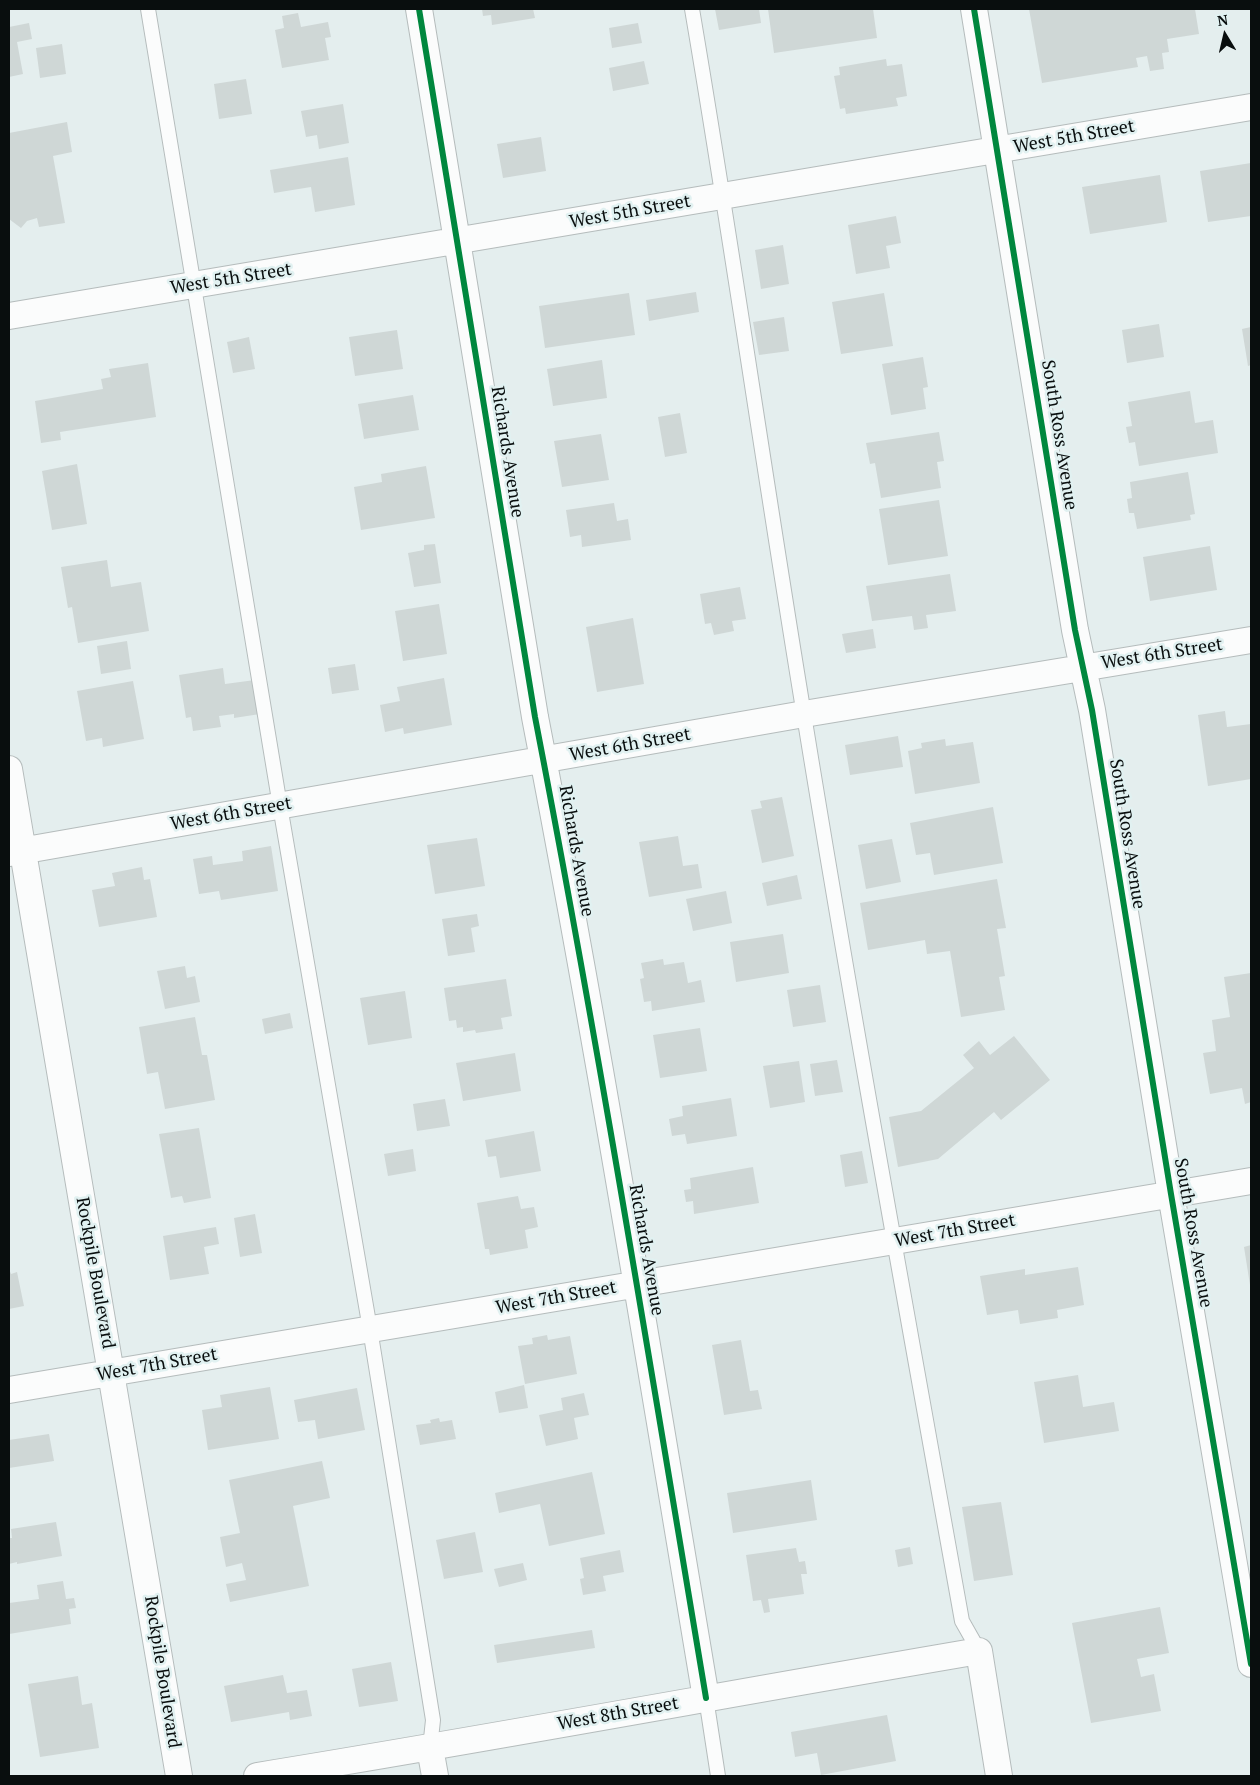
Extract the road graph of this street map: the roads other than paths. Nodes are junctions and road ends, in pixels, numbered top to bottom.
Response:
1 (148, 9) edge
2 (420, 9) edge
3 (692, 9) edge
4 (974, 9) edge
5 (1251, 107) edge
6 (997, 150) junction
7 (724, 196) junction
8 (457, 241) junction
9 (193, 285) junction
10 (9, 316) edge
11 (1251, 640) edge
12 (1084, 667) junction
13 (804, 714) junction
14 (543, 760) junction
15 (9, 769) edge
16 (280, 806) junction
17 (16, 852) edge
18 (1251, 1181) edge
19 (1171, 1194) junction
20 (894, 1241) junction
21 (637, 1284) junction
22 (370, 1330) junction
23 (112, 1372) junction
24 (9, 1390) edge
25 (979, 1651) junction
26 (1251, 1664) edge
27 (706, 1698) junction
28 (430, 1748) junction
29 (180, 1776) edge
30 (258, 1776) edge
31 (435, 1776) edge
32 (718, 1776) edge
33 (999, 1776) edge

1 - 9 lane
2 - 8 street, Richards Avenue
3 - 7 lane
4 - 6 street, South Ross Avenue
5 - 6 street, West 5th Street
6 - 7 street, West 5th Street
6 - 12 street, South Ross Avenue
7 - 8 street, West 5th Street
7 - 13 lane
8 - 9 street, West 5th Street
8 - 14 street, Richards Avenue
9 - 10 street, West 5th Street
9 - 16 lane
11 - 12 street, West 6th Street
12 - 13 street, West 6th Street
12 - 19 street, South Ross Avenue
13 - 14 street, West 6th Street
13 - 20 lane
14 - 16 street, West 6th Street
14 - 21 street, Richards Avenue
15 - 17 street, Rockpile Boulevard
16 - 17 street, West 6th Street
16 - 22 lane
17 - 23 street, Rockpile Boulevard
18 - 19 street, West 7th Street
19 - 20 street, West 7th Street
19 - 26 street, South Ross Avenue
20 - 21 street, West 7th Street
20 - 25 lane
21 - 22 street, West 7th Street
21 - 27 street, Richards Avenue
22 - 23 street, West 7th Street
22 - 28 lane
23 - 24 street, West 7th Street
23 - 29 street, Rockpile Boulevard
25 - 27 street, West 8th Street
25 - 33 street
27 - 28 street, West 8th Street
27 - 32 lane
28 - 30 street, West 8th Street
28 - 31 street

